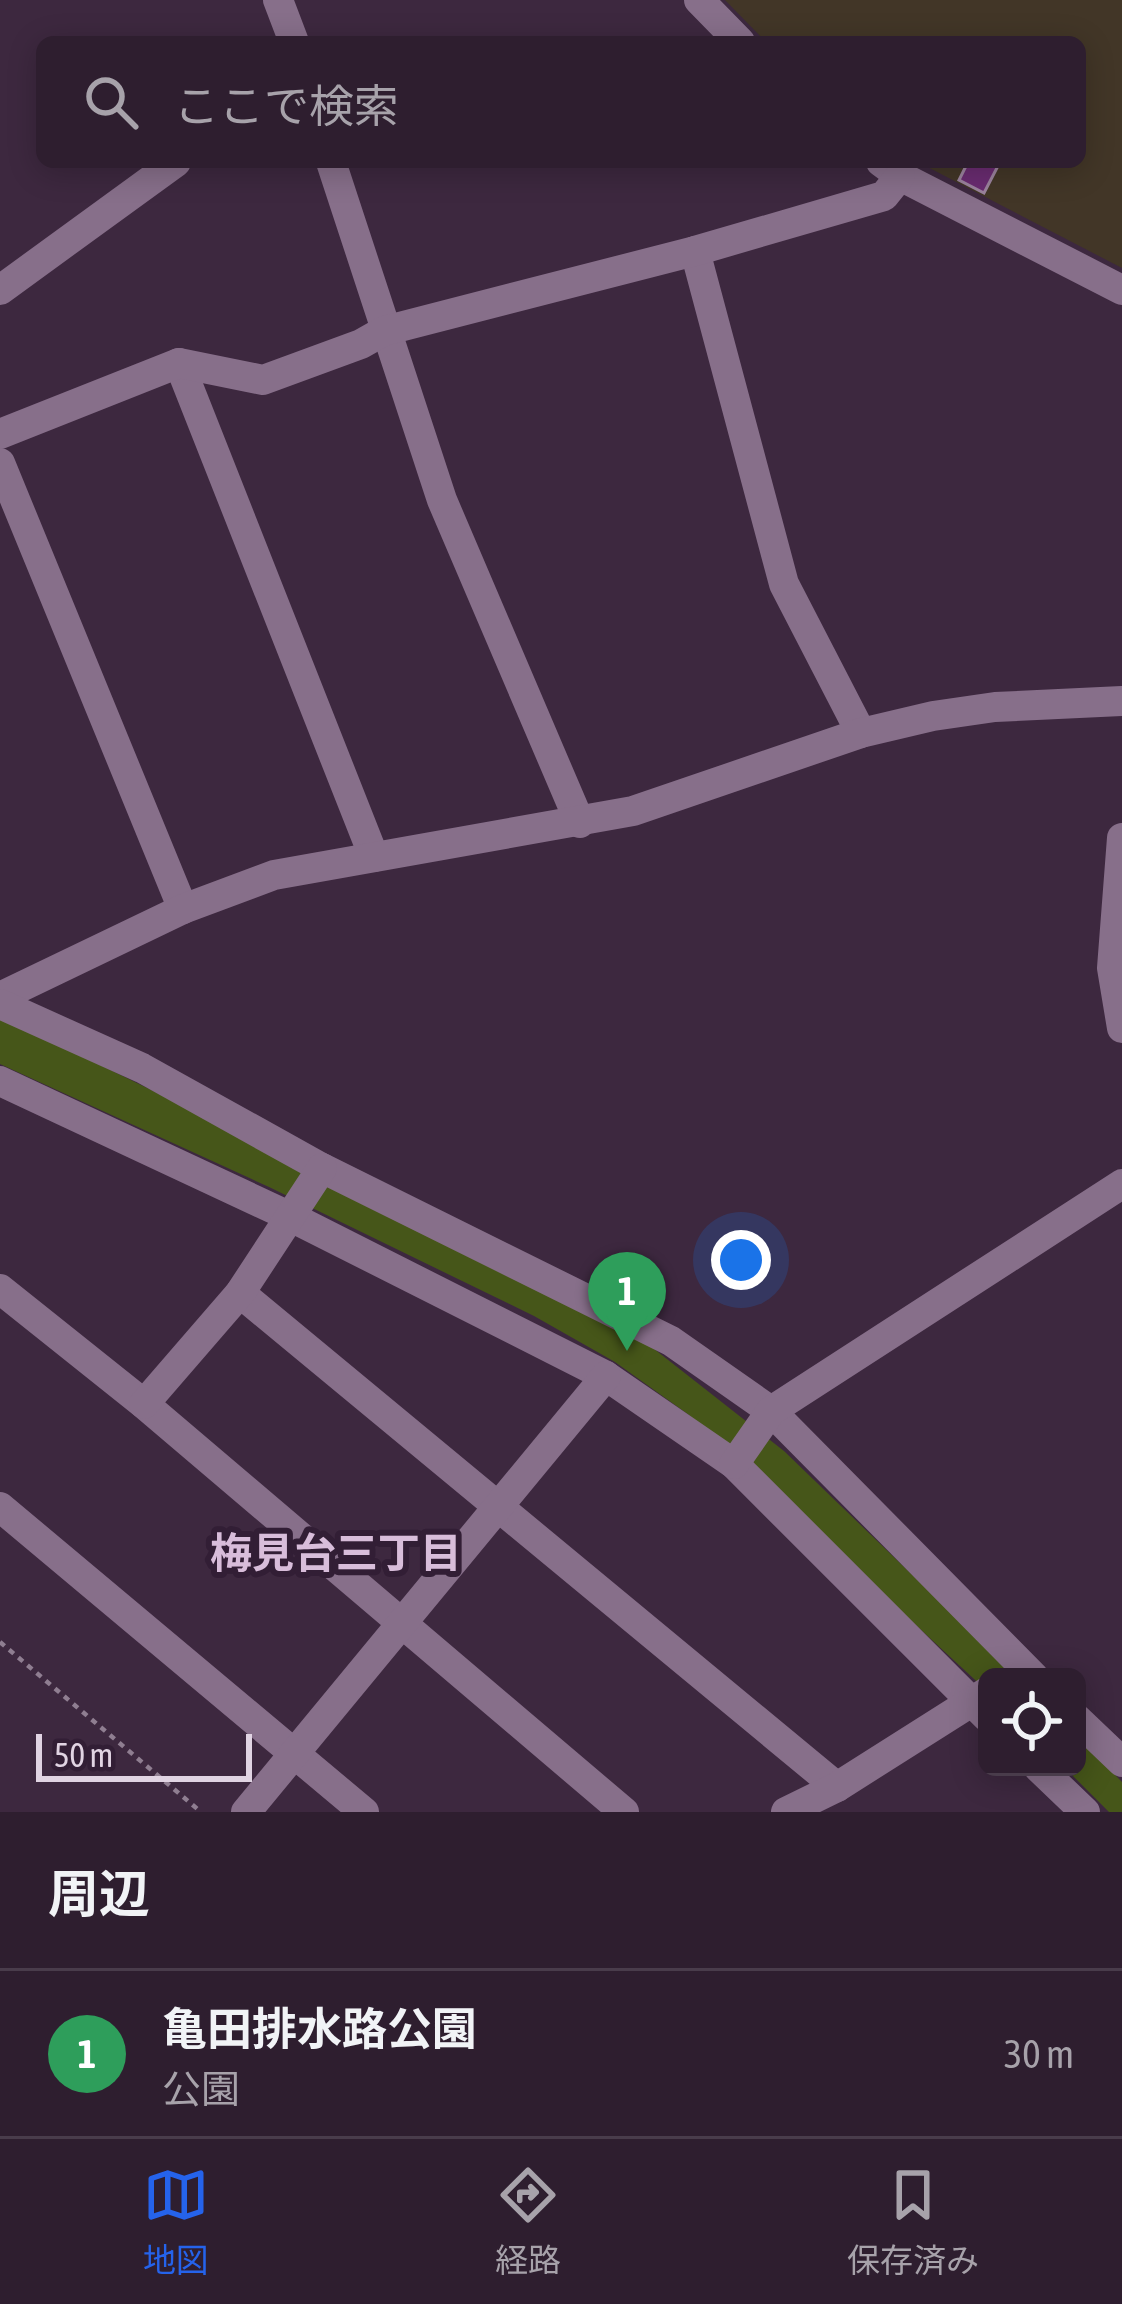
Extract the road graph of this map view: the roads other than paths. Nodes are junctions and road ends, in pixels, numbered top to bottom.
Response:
1 (278, 0) edge
2 (699, 0) edge
3 (290, 36) edge
4 (734, 36) edge
5 (168, 168) edge
6 (333, 168) edge
7 (891, 169) edge
8 (695, 250) junction
9 (0, 290) edge
10 (1122, 290) edge
11 (384, 331) junction
12 (178, 362) junction
13 (0, 434) edge
14 (0, 463) edge
15 (1122, 701) edge
16 (861, 733) junction
17 (580, 823) junction
18 (1122, 838) edge
19 (374, 857) junction
20 (184, 908) junction
21 (0, 1001) edge
22 (1122, 1028) edge
23 (0, 1081) edge
24 (322, 1168) junction
25 (1122, 1184) edge
26 (291, 1216) junction
27 (0, 1288) edge
28 (240, 1293) junction
29 (606, 1376) junction
30 (144, 1404) junction
31 (771, 1411) junction
32 (734, 1464) junction
33 (498, 1504) junction
34 (0, 1507) edge
35 (400, 1625) junction
36 (1016, 1668) edge
37 (978, 1700) edge
38 (978, 1706) edge
39 (1086, 1728) edge
40 (292, 1753) junction
41 (1122, 1762) edge
42 (1047, 1776) edge
43 (837, 1787) junction
44 (246, 1812) edge
45 (364, 1812) edge
46 (624, 1812) edge
47 (786, 1812) edge
48 (1085, 1812) edge

1 - 3 street
2 - 4 street
5 - 9 street
6 - 11 street
7 - 8 street
7 - 10 street
8 - 11 street
8 - 16 street
11 - 12 street
11 - 17 street
12 - 13 street
12 - 19 street
14 - 20 street
15 - 16 street
16 - 17 street
17 - 19 street
18 - 22 street
19 - 20 street
20 - 21 street
21 - 24 street
23 - 26 street
24 - 26 street
24 - 31 street
25 - 31 street
26 - 28 street
26 - 29 street
27 - 30 street
28 - 30 street
28 - 33 street
29 - 32 street
29 - 33 street
30 - 35 street
31 - 32 street
31 - 36 street
32 - 37 street
33 - 35 street
33 - 43 street
34 - 40 street
35 - 40 street
35 - 46 street
38 - 43 street
39 - 41 street
40 - 44 street
40 - 45 street
42 - 48 street
43 - 47 street

